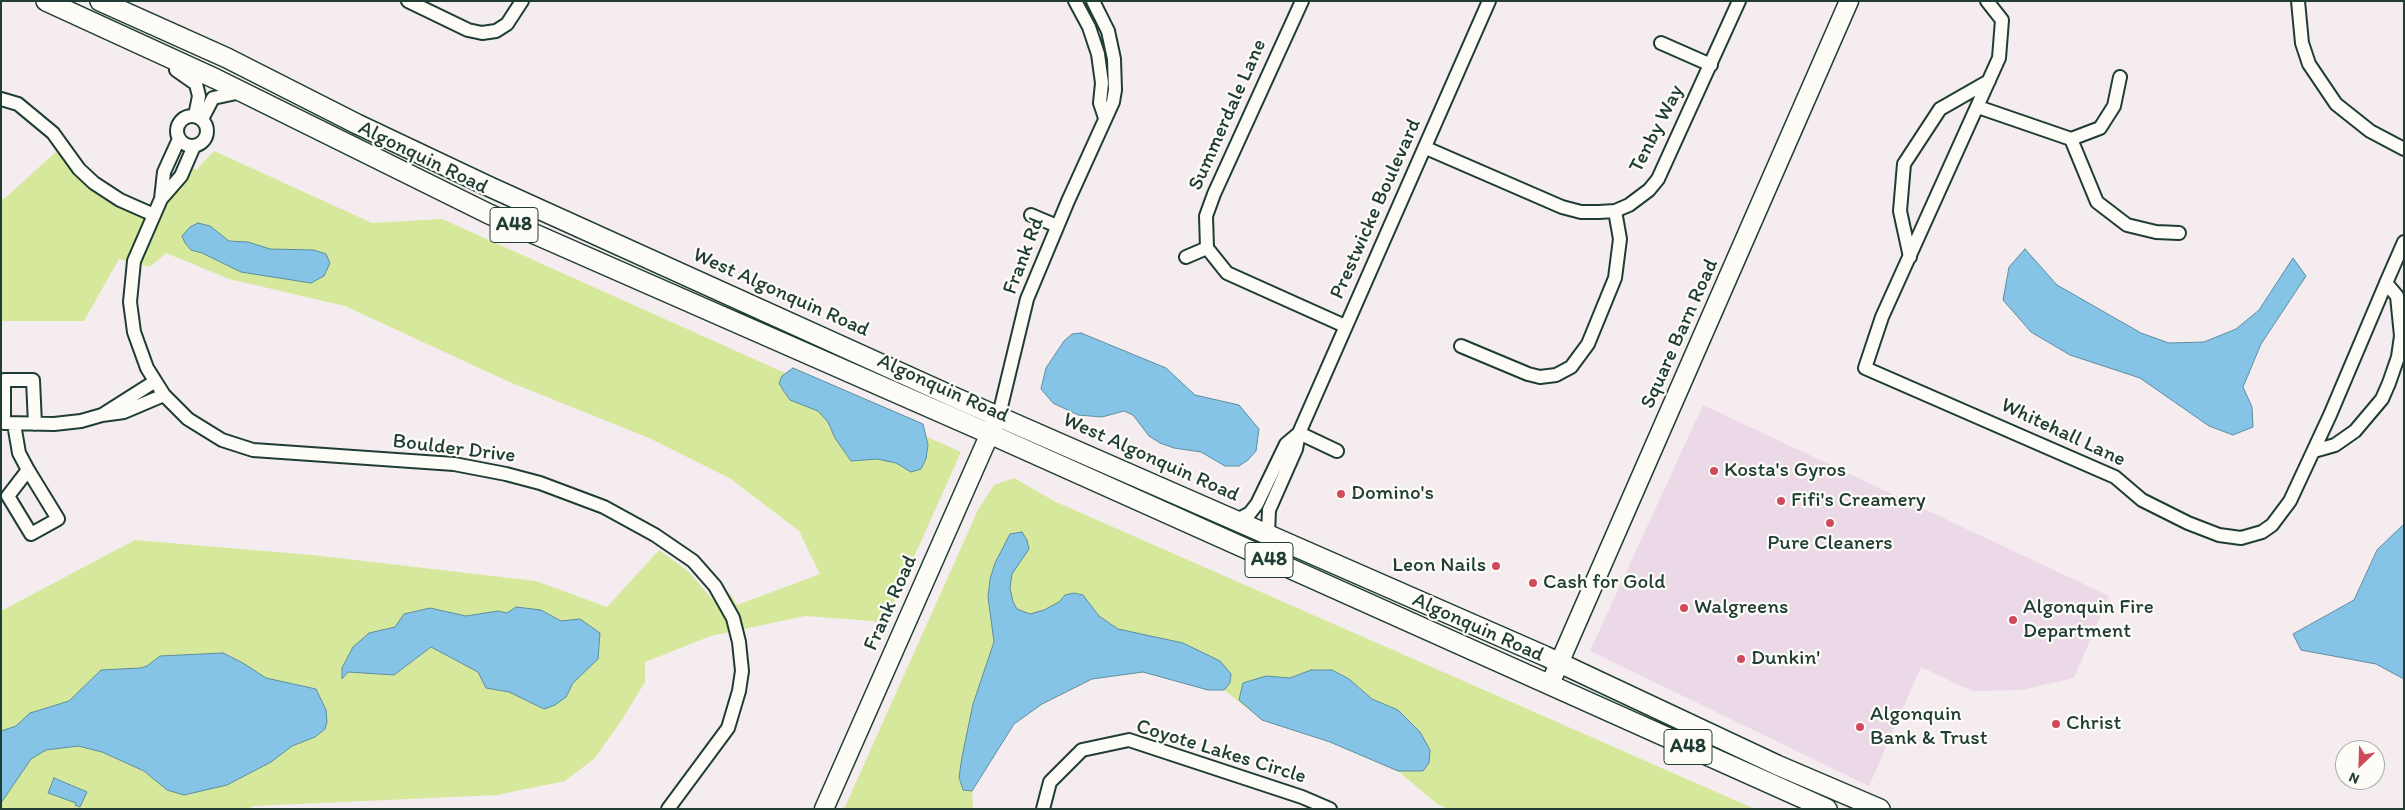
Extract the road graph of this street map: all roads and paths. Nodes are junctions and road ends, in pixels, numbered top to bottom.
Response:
1 (100, 1) edge
2 (408, 1) edge
3 (522, 1) edge
4 (1075, 1) edge
5 (1093, 1) edge
6 (1302, 1) edge
7 (1489, 1) edge
8 (1739, 1) edge
9 (1849, 1) edge
10 (1987, 1) edge
11 (2298, 1) edge
12 (53, 4) edge
13 (1661, 43) dead end
14 (1711, 65) junction
15 (2120, 77) dead end
16 (1989, 81) junction
17 (242, 92) junction
18 (1, 98) edge
19 (1978, 107) junction
20 (198, 117) junction
21 (1105, 118) junction
22 (179, 139) junction
23 (2071, 139) junction
24 (194, 146) junction
25 (1426, 148) junction
26 (2404, 150) edge
27 (161, 199) junction
28 (1615, 211) junction
29 (154, 215) junction
30 (1031, 215) dead end
31 (1057, 226) junction
32 (2179, 233) dead end
33 (2404, 242) edge
34 (1207, 248) junction
35 (1186, 257) dead end
36 (1910, 257) junction
37 (2386, 283) junction
38 (1345, 326) junction
39 (1461, 346) dead end
40 (154, 382) junction
41 (164, 395) junction
42 (102, 414) junction
43 (999, 415) junction
44 (6, 423) edge
45 (35, 424) junction
46 (1299, 433) junction
47 (990, 434) junction
48 (1337, 451) dead end
49 (2314, 451) junction
50 (28, 470) junction
51 (1229, 518) junction
52 (1268, 535) junction
53 (1559, 663) junction
54 (1550, 684) junction
55 (668, 809) edge
56 (824, 809) edge
57 (1043, 809) edge
58 (1330, 809) edge
59 (1827, 809) edge
60 (1880, 809) edge

1 - 43 main road, West Algonquin Road / A48
2 - 3 street
4 - 21 street, Frank Rd
5 - 21 street, Frank Rd
6 - 34 street, Summerdale Lane
7 - 25 street, Prestwicke Boulevard
8 - 14 street, Tenby Way
9 - 53 street, Square Barn Road
10 - 16 street, Whitehall Lane
11 - 26 street
12 - 17 main road, Algonquin Road / A48
12 - 20 street, Boulder Drive
13 - 14 street
14 - 28 street, Tenby Way
15 - 23 street
16 - 19 street, Whitehall Lane
16 - 36 street
17 - 20 street, Boulder Drive
17 - 47 main road, Algonquin Road / A48
18 - 29 street
19 - 23 street
19 - 36 street, Whitehall Lane
20 - 22 street, Boulder Drive
20 - 24 street, Boulder Drive
21 - 31 street, Frank Rd
22 - 24 street
22 - 27 street, Boulder Drive
23 - 32 street
24 - 27 street, Boulder Drive
25 - 28 street, Tenby Way
25 - 38 street, Prestwicke Boulevard
27 - 29 street, Boulder Drive
28 - 39 street
29 - 40 street, Boulder Drive
30 - 31 street
31 - 43 street, Frank Rd
33 - 37 street, Whitehall Lane
34 - 35 street
34 - 38 street
36 - 49 street, Whitehall Lane
37 - 49 street, Whitehall Lane
37 - 49 street
38 - 46 street, Prestwicke Boulevard
40 - 41 street, Boulder Drive
40 - 42 street
41 - 42 street
41 - 55 street, Boulder Drive
42 - 45 street
43 - 47 street, Frank Road
43 - 51 main road, West Algonquin Road / A48
44 - 45 street
44 - 45 street
44 - 50 street
46 - 48 street
46 - 51 street, Prestwicke Boulevard
46 - 52 street, Prestwicke Boulevard
47 - 54 main road, Algonquin Road / A48
47 - 56 street, Frank Road
50 - 50 street
51 - 52 main road, West Algonquin Road / A48
52 - 53 main road, West Algonquin Road / A48
53 - 54 street, Square Barn Road
53 - 60 main road, Algonquin Road / A48
54 - 59 main road, Algonquin Road / A48
57 - 58 street, Coyote Lakes Circle

